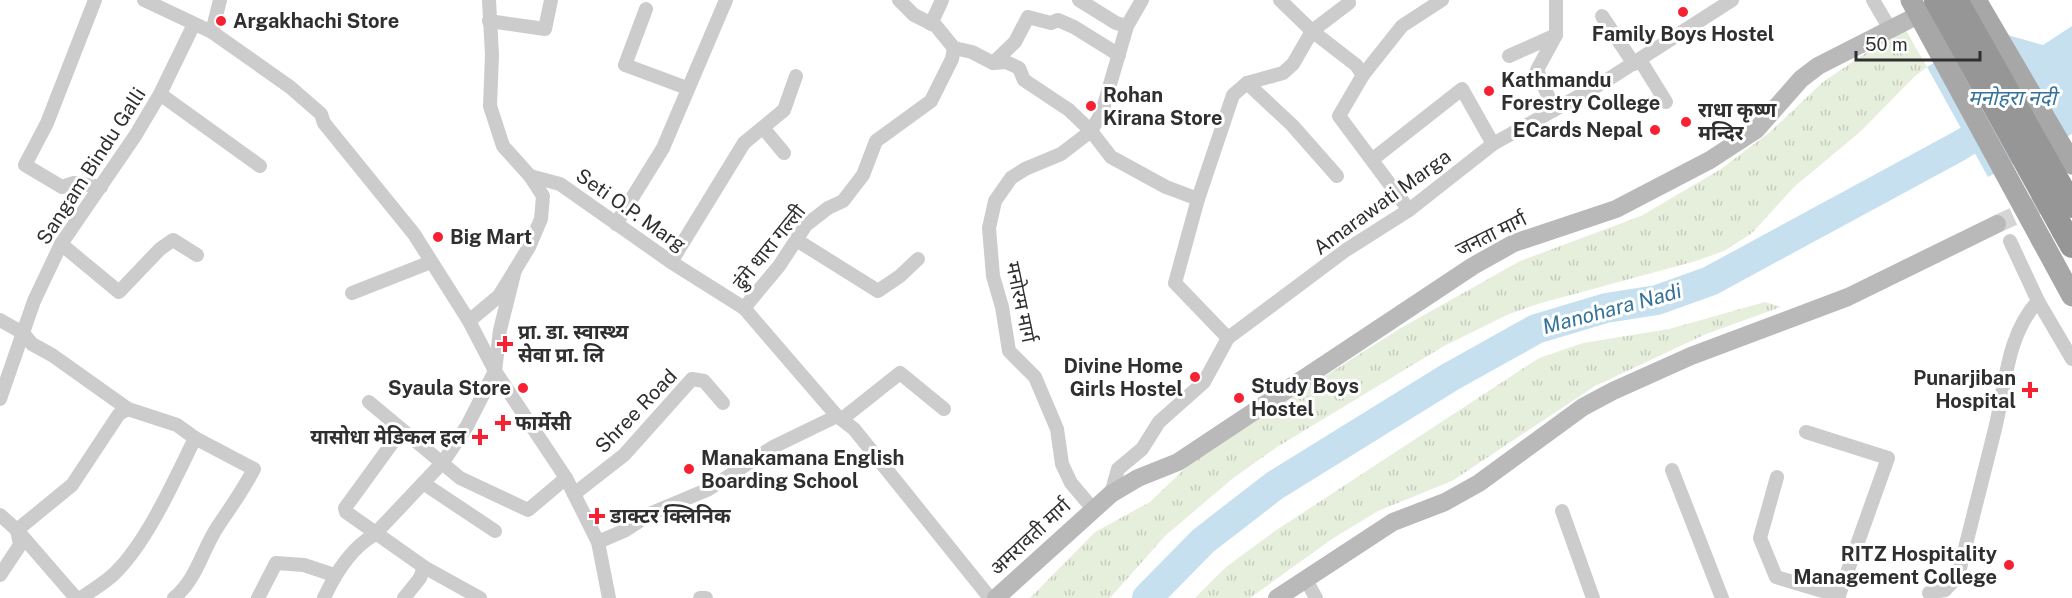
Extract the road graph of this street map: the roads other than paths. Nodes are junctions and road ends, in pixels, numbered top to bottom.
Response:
1 (95, 0) edge
2 (144, 0) edge
3 (220, 0) edge
4 (489, 0) edge
5 (551, 0) edge
6 (726, 0) edge
7 (900, 0) edge
8 (942, 0) edge
9 (1079, 0) edge
10 (1142, 0) edge
11 (1280, 0) edge
12 (1348, 0) edge
13 (1442, 0) edge
14 (1556, 0) edge
15 (1732, 0) edge
16 (1873, 0) edge
17 (1911, 0) edge
18 (1936, 0) edge
19 (1947, 0) edge
20 (1956, 0) edge
21 (1976, 0) edge
22 (646, 9) dead end
23 (1602, 16) dead end
24 (489, 21) junction
25 (194, 24) junction
26 (931, 24) junction
27 (1127, 26) junction
28 (1890, 29) junction
29 (1312, 31) junction
30 (212, 32) junction
31 (1556, 35) junction
32 (954, 48) junction
33 (1119, 55) junction
34 (1509, 56) dead end
35 (1637, 62) junction
36 (993, 63) junction
37 (796, 75) dead end
38 (1363, 75) junction
39 (1247, 83) junction
40 (687, 88) junction
41 (160, 94) junction
42 (1666, 102) dead end
43 (1554, 110) junction
44 (764, 129) junction
45 (1091, 132) junction
46 (1493, 144) junction
47 (784, 153) dead end
48 (1373, 159) junction
49 (2072, 164) edge
50 (260, 166) dead end
51 (530, 176) junction
52 (1337, 176) dead end
53 (101, 187) junction
54 (1198, 199) junction
55 (2072, 206) edge
56 (1409, 210) junction
57 (616, 224) junction
58 (1997, 224) tunnel mouth
59 (2059, 238) edge
60 (798, 241) junction
61 (2010, 241) dead end
62 (61, 244) junction
63 (198, 255) dead end
64 (918, 259) dead end
65 (431, 262) junction
66 (671, 262) junction
67 (515, 270) junction
68 (352, 293) dead end
69 (2072, 296) edge
70 (2038, 301) junction
71 (744, 309) junction
72 (0, 320) edge
73 (470, 321) junction
74 (23, 333) junction
75 (1228, 338) junction
76 (2072, 359) edge
77 (495, 371) junction
78 (2, 391) edge
79 (369, 402) dead end
80 (723, 403) dead end
81 (128, 409) junction
82 (944, 409) dead end
83 (839, 417) junction
84 (1806, 432) dead end
85 (195, 438) junction
86 (393, 441) dead end
87 (443, 462) junction
88 (1672, 470) dead end
89 (1777, 477) dead end
90 (566, 478) junction
91 (423, 483) junction
92 (574, 494) junction
93 (1111, 494) junction
94 (1093, 509) junction
95 (1562, 512) dead end
96 (0, 515) edge
97 (17, 530) junction
98 (495, 531) dead end
99 (374, 535) junction
100 (598, 542) junction
101 (424, 567) junction
102 (0, 575) edge
103 (334, 575) junction
104 (1305, 578) junction
105 (1929, 593) dead end
106 (1839, 597) edge
107 (76, 598) edge
108 (81, 598) edge
109 (174, 598) edge
110 (258, 598) edge
111 (324, 598) edge
112 (404, 598) edge
113 (480, 598) edge
114 (609, 598) edge
115 (700, 598) edge
116 (706, 598) edge
117 (990, 598) edge
118 (996, 598) edge
119 (1276, 598) edge
120 (1316, 598) edge
121 (1593, 598) edge
122 (1722, 598) edge

1 - 53 street
2 - 25 street
3 - 30 street
4 - 24 street
5 - 24 street
6 - 40 street
7 - 26 street
8 - 26 street
9 - 27 street
10 - 27 street
11 - 29 street
12 - 29 street
13 - 38 street
14 - 31 street
15 - 35 street, Amarawati Marga
16 - 28 street
17 - 59 main road, bridge
18 - 59 highway, bridge
19 - 28 main road, जनता मार्ग
20 - 55 highway, bridge
21 - 49 main road
22 - 40 street
23 - 35 street
24 - 51 street
25 - 30 street
25 - 41 street, Sangam Bindu Galli
26 - 32 street
27 - 33 street
28 - 93 main road, जनता मार्ग
29 - 38 street
29 - 39 street
30 - 65 street
31 - 34 street
31 - 43 street
32 - 36 street
32 - 60 street, ढुंगे धारा गल्ली
33 - 36 street
33 - 45 street
35 - 42 street
35 - 43 street, Amarawati Marga
36 - 45 street
37 - 44 street
38 - 48 street
39 - 52 street
39 - 54 street
40 - 57 street
41 - 50 street
41 - 53 street, Sangam Bindu Galli
43 - 46 street, Amarawati Marga
44 - 47 street
44 - 66 street
45 - 54 street
45 - 94 street, मनोरम मार्ग
46 - 48 street
46 - 56 street, Amarawati Marga
48 - 56 street
51 - 57 street, Seti O.P. Marg
51 - 67 street
53 - 62 street, Sangam Bindu Galli
54 - 75 street
56 - 75 street, Amarawati Marga
57 - 66 street, Seti O.P. Marg
58 - 104 main road
59 - 69 main road
60 - 64 street
60 - 71 street, ढुंगे धारा गल्ली
61 - 70 street
62 - 63 street
62 - 74 street, Sangam Bindu Galli
65 - 68 street
65 - 73 street
66 - 71 street, Seti O.P. Marg
67 - 73 street
67 - 77 street
70 - 76 street
70 - 105 street
71 - 83 street, Seti O.P. Marg
72 - 74 street
73 - 77 street
74 - 78 street, Sangam Bindu Galli
74 - 81 street
75 - 93 street, Amarawati Marga
77 - 87 street
77 - 90 street
79 - 87 street
80 - 92 street, Shree Road
81 - 85 street
81 - 97 street
82 - 83 street
83 - 100 street
83 - 117 street, Seti O.P. Marg
84 - 106 street
85 - 108 street
85 - 109 street
86 - 99 street
87 - 90 street
87 - 91 street
88 - 122 street
89 - 106 street
90 - 92 street
91 - 98 street
91 - 99 street
92 - 100 street
93 - 94 main road, जनता मार्ग
94 - 118 main road, अमरावती मार्ग
95 - 121 street
96 - 97 street
97 - 102 street
97 - 107 street
99 - 101 street
99 - 103 street
100 - 114 street
101 - 112 street
101 - 113 street
103 - 110 street
103 - 111 street
104 - 119 main road
104 - 120 street
115 - 116 street

